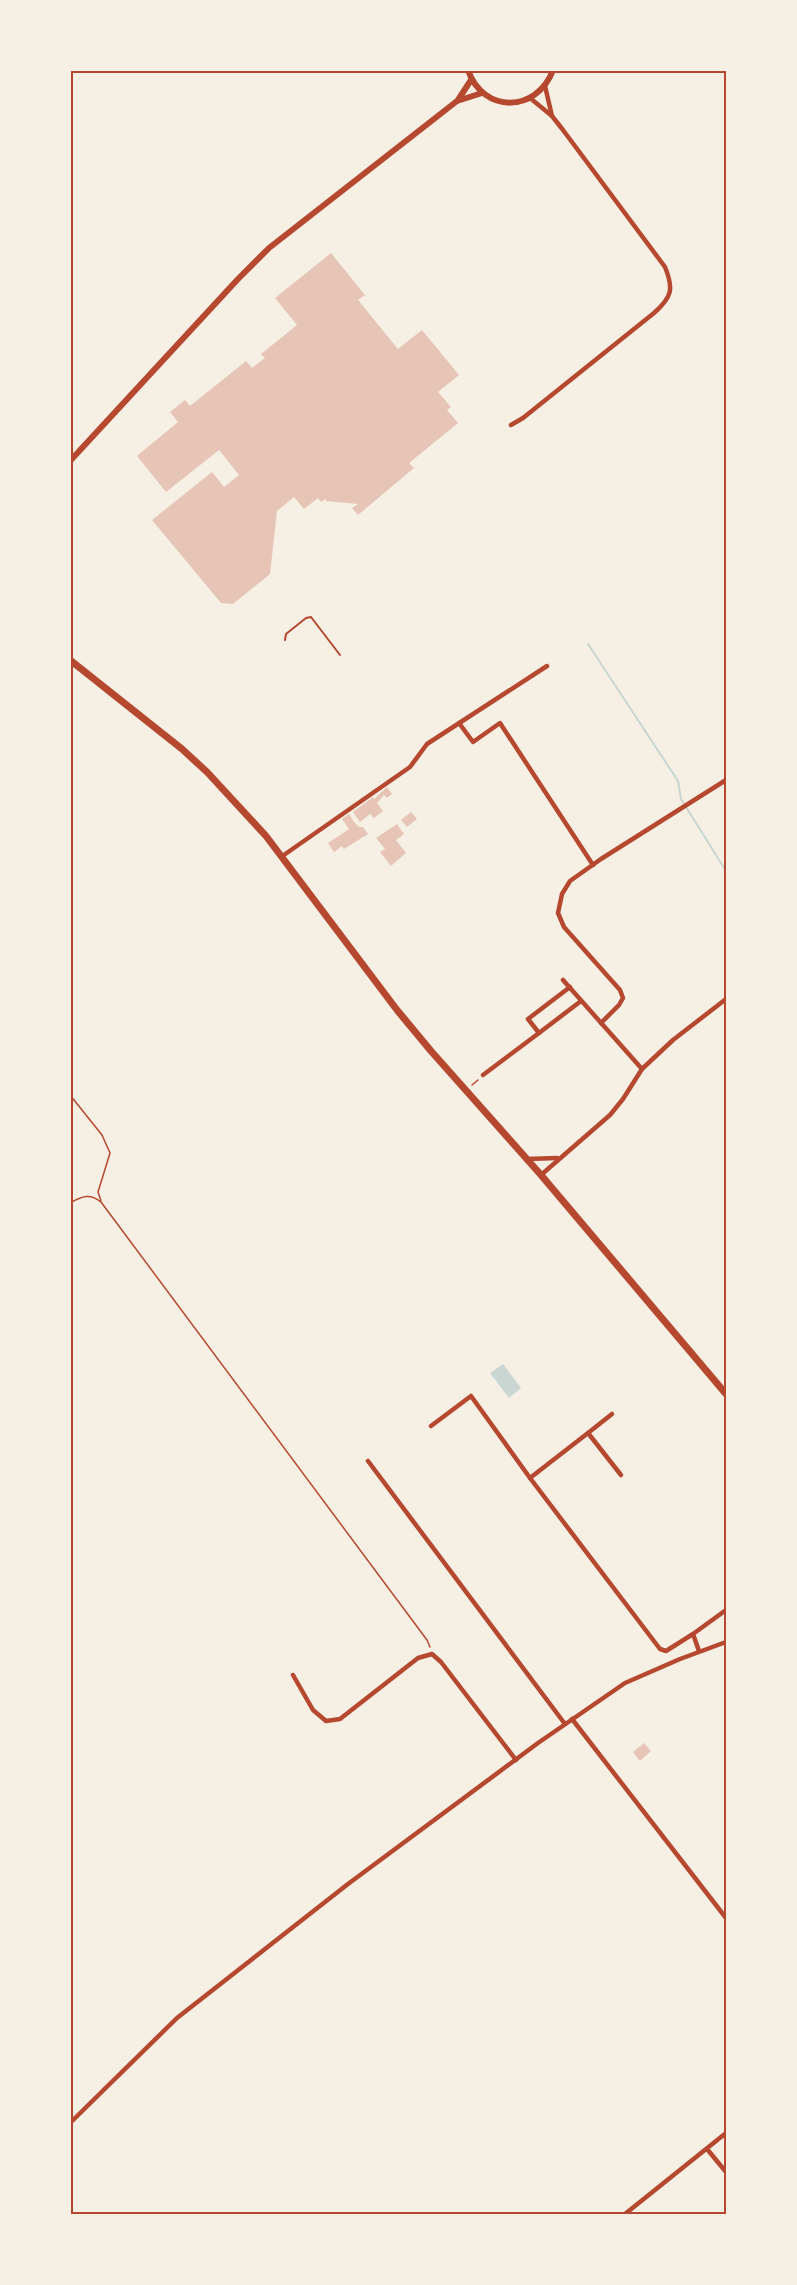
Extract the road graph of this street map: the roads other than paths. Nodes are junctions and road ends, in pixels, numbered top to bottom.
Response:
1 (468, 70) edge
2 (553, 70) edge
3 (471, 80) junction
4 (545, 86) junction
5 (482, 93) junction
6 (530, 98) junction
7 (457, 101) junction
8 (552, 116) junction
9 (511, 425) dead end
10 (70, 461) edge
11 (285, 640) dead end
12 (340, 655) dead end
13 (70, 660) edge
14 (547, 666) dead end
15 (459, 723) junction
16 (726, 780) edge
17 (281, 857) junction
18 (593, 865) junction
19 (563, 980) dead end
20 (570, 987) junction
21 (726, 999) edge
22 (581, 1001) junction
23 (601, 1023) junction
24 (539, 1033) junction
25 (642, 1070) junction
26 (483, 1076) road end
27 (560, 1158) junction
28 (527, 1159) junction
29 (541, 1175) junction
30 (726, 1394) edge
31 (612, 1414) dead end
32 (431, 1426) dead end
33 (588, 1433) junction
34 (368, 1461) dead end
35 (621, 1475) dead end
36 (530, 1478) junction
37 (726, 1610) edge
38 (693, 1634) junction
39 (726, 1642) edge
40 (699, 1652) junction
41 (293, 1675) dead end
42 (572, 1719) junction
43 (565, 1724) junction
44 (516, 1760) junction
45 (726, 1918) edge
46 (70, 2123) edge
47 (726, 2133) edge
48 (707, 2149) junction
49 (726, 2172) edge
50 (625, 2214) edge

1 - 3 street
2 - 4 street
3 - 5 street
3 - 7 street
4 - 6 street
4 - 8 street
5 - 6 street
5 - 7 street
6 - 8 street
7 - 10 street
8 - 9 street
11 - 12 lane
13 - 17 main road
14 - 15 street
15 - 17 street
15 - 18 street
16 - 18 street
17 - 28 main road
18 - 23 street
19 - 20 street
20 - 22 street
20 - 24 street
21 - 25 street
22 - 23 street
22 - 24 street
23 - 25 street
24 - 26 street
25 - 27 street
27 - 28 street
27 - 29 street
28 - 29 main road
29 - 30 main road
31 - 33 street
32 - 36 street
33 - 35 street
33 - 36 street
34 - 43 street
36 - 38 street
37 - 38 street
38 - 40 street
39 - 40 street
40 - 42 street
41 - 44 street
42 - 43 street
42 - 45 street
43 - 44 street
44 - 46 street
47 - 48 street
48 - 49 street
48 - 50 street

